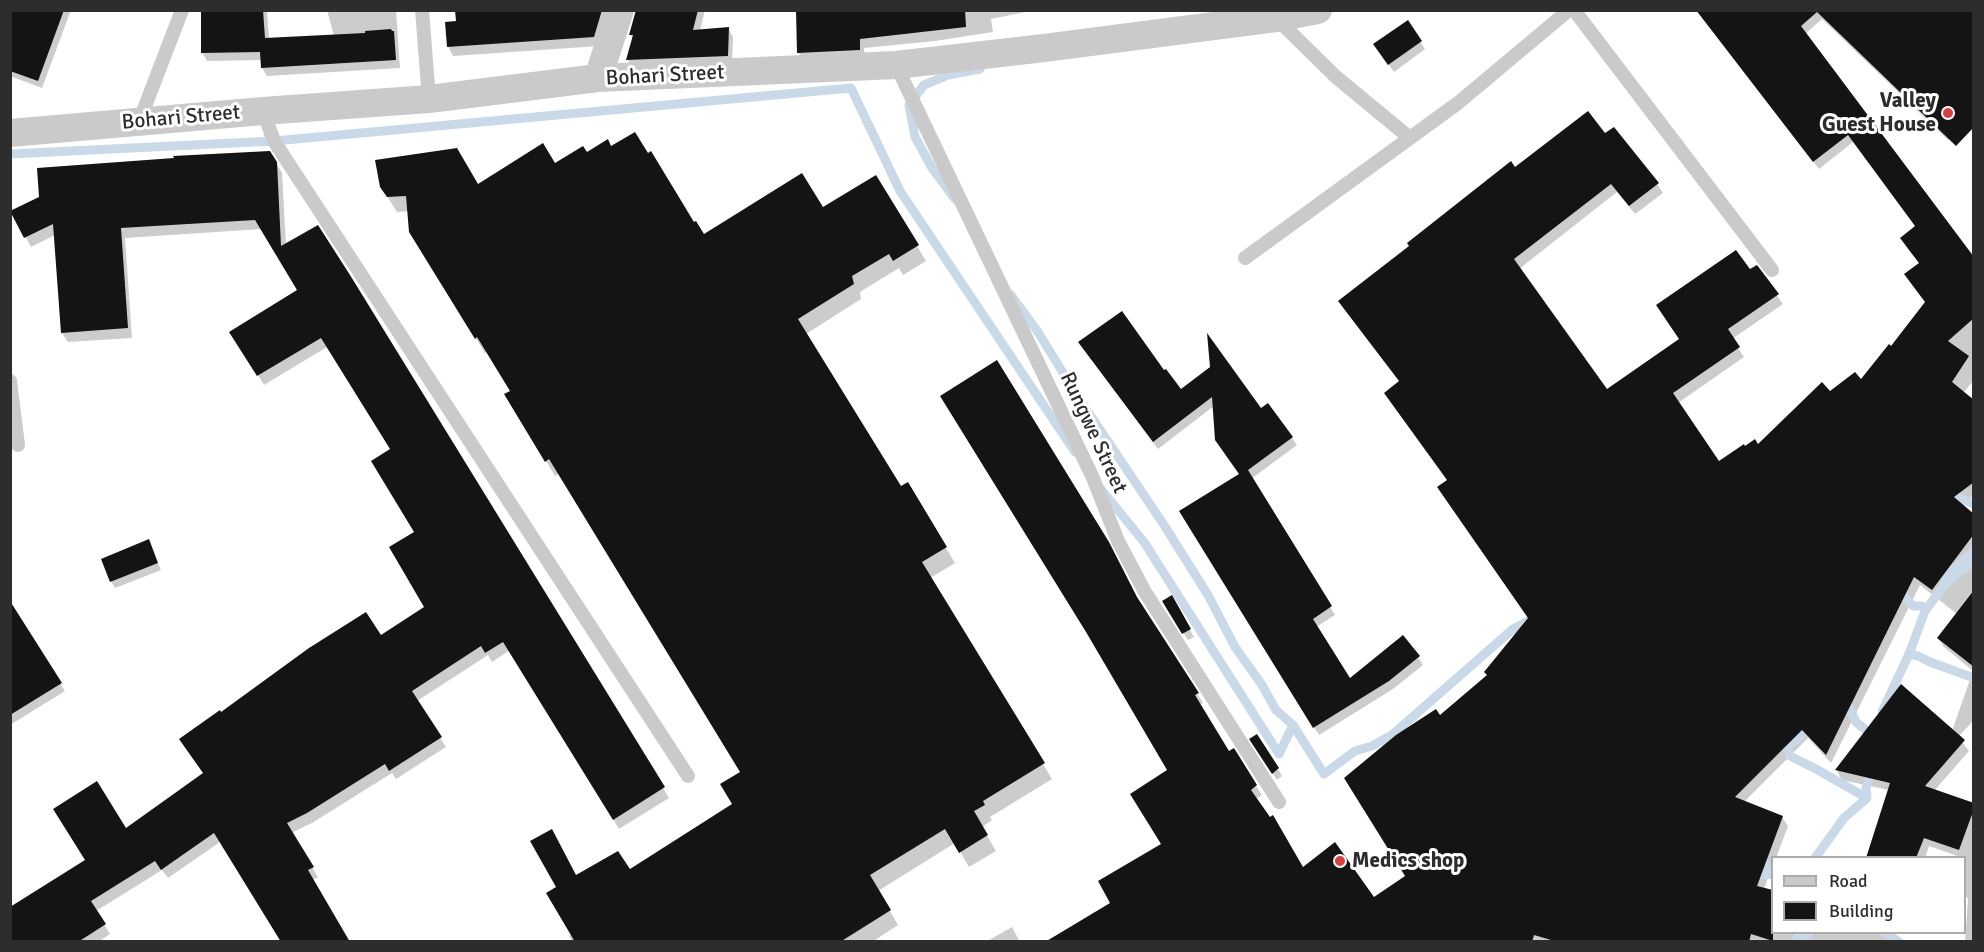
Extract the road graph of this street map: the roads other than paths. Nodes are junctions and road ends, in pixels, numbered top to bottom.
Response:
1 (182, 10) edge
2 (422, 10) edge
3 (620, 10) edge
4 (1317, 10) edge
5 (1571, 10) edge
6 (1276, 18) junction
7 (896, 65) junction
8 (598, 78) junction
9 (429, 99) junction
10 (263, 111) junction
11 (139, 122) junction
12 (10, 133) edge
13 (1410, 138) junction
14 (1245, 258) dead end
15 (1772, 270) dead end
16 (10, 381) edge
17 (18, 445) dead end
18 (688, 776) dead end
19 (1280, 802) dead end

1 - 11 lane
2 - 9 lane
3 - 8 street
4 - 6 street, Bohari Street
5 - 13 lane
5 - 15 lane
6 - 7 street, Bohari Street
6 - 13 lane
7 - 8 street, Bohari Street
7 - 19 lane, Rungwe Street
8 - 9 street, Bohari Street
9 - 10 street, Bohari Street
10 - 11 street, Bohari Street
10 - 18 lane
11 - 12 street, Bohari Street
13 - 14 lane
16 - 17 lane

